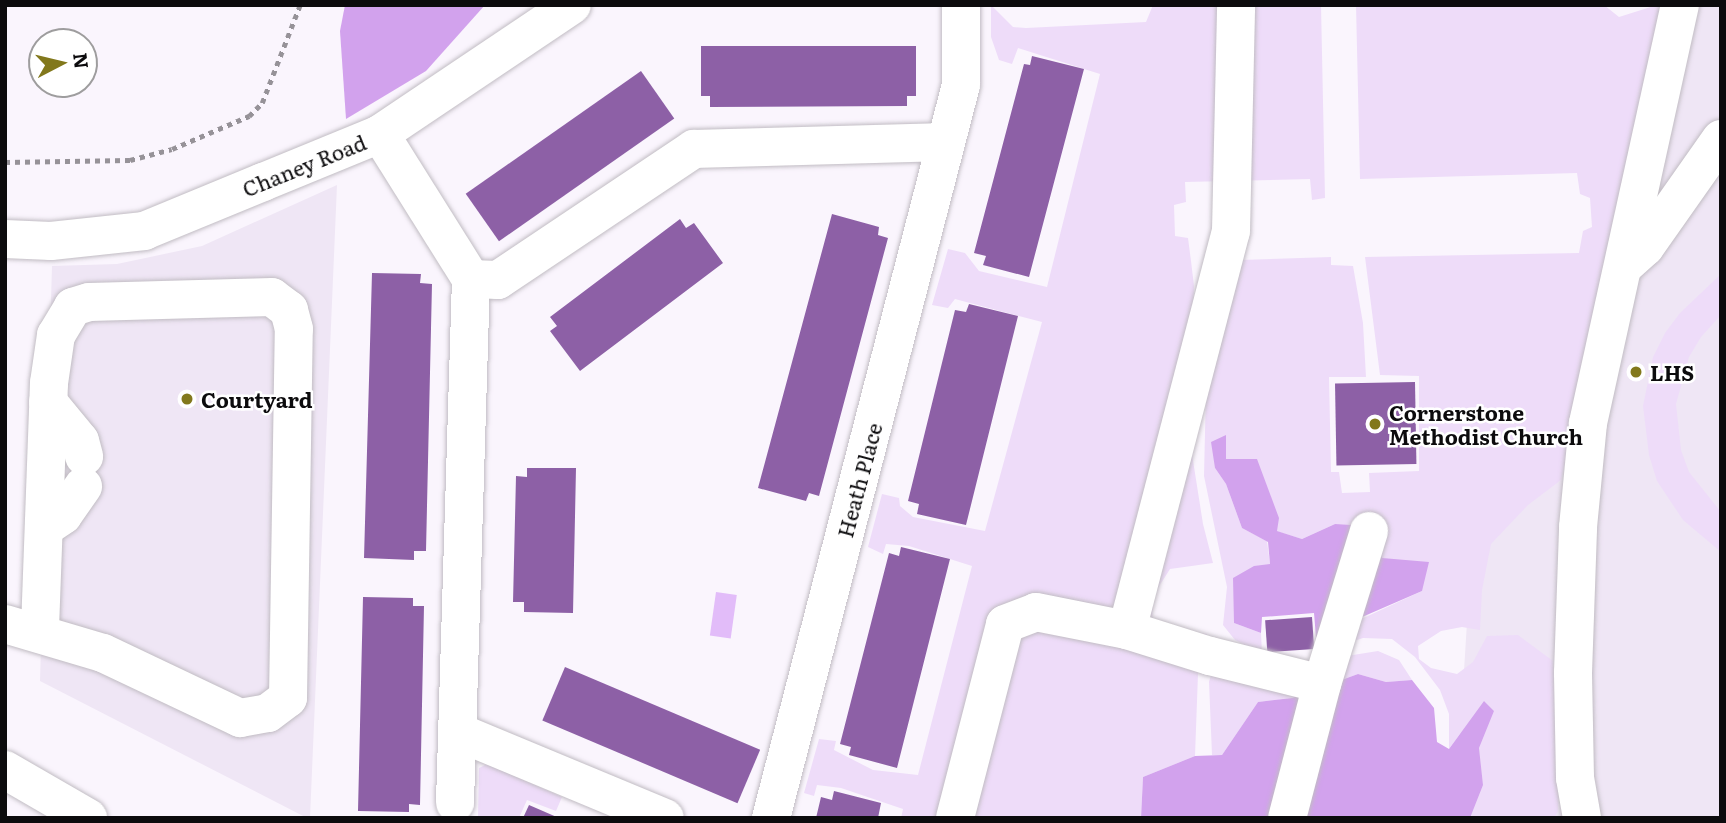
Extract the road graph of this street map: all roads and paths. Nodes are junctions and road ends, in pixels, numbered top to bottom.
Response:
1 (300, 5) edge
2 (572, 5) edge
3 (961, 5) edge
4 (1236, 5) edge
5 (1680, 5) edge
6 (380, 134) junction
7 (1721, 139) edge
8 (946, 142) junction
9 (5, 162) edge
10 (5, 239) edge
11 (1623, 266) junction
12 (471, 279) junction
13 (48, 402) junction
14 (44, 528) junction
15 (1369, 531) dead end
16 (23, 629) edge
17 (1127, 630) junction
18 (1322, 684) junction
19 (458, 732) junction
20 (5, 770) edge
21 (455, 803) dead end
22 (1583, 817) edge
23 (88, 818) edge
24 (665, 818) edge
25 (771, 818) edge
26 (955, 818) edge
27 (1287, 818) edge

1 - 9 path
2 - 6 street, Chaney Road
3 - 8 street, Heath Place
4 - 17 street
5 - 11 street
6 - 10 street, Chaney Road
6 - 12 street
7 - 11 street
8 - 12 street
8 - 25 street, Heath Place
11 - 22 street
12 - 19 street
13 - 14 street
13 - 14 street
13 - 16 street
14 - 16 street
15 - 18 street
17 - 18 street
17 - 26 street
18 - 27 street
19 - 21 street
19 - 24 street
20 - 23 street

